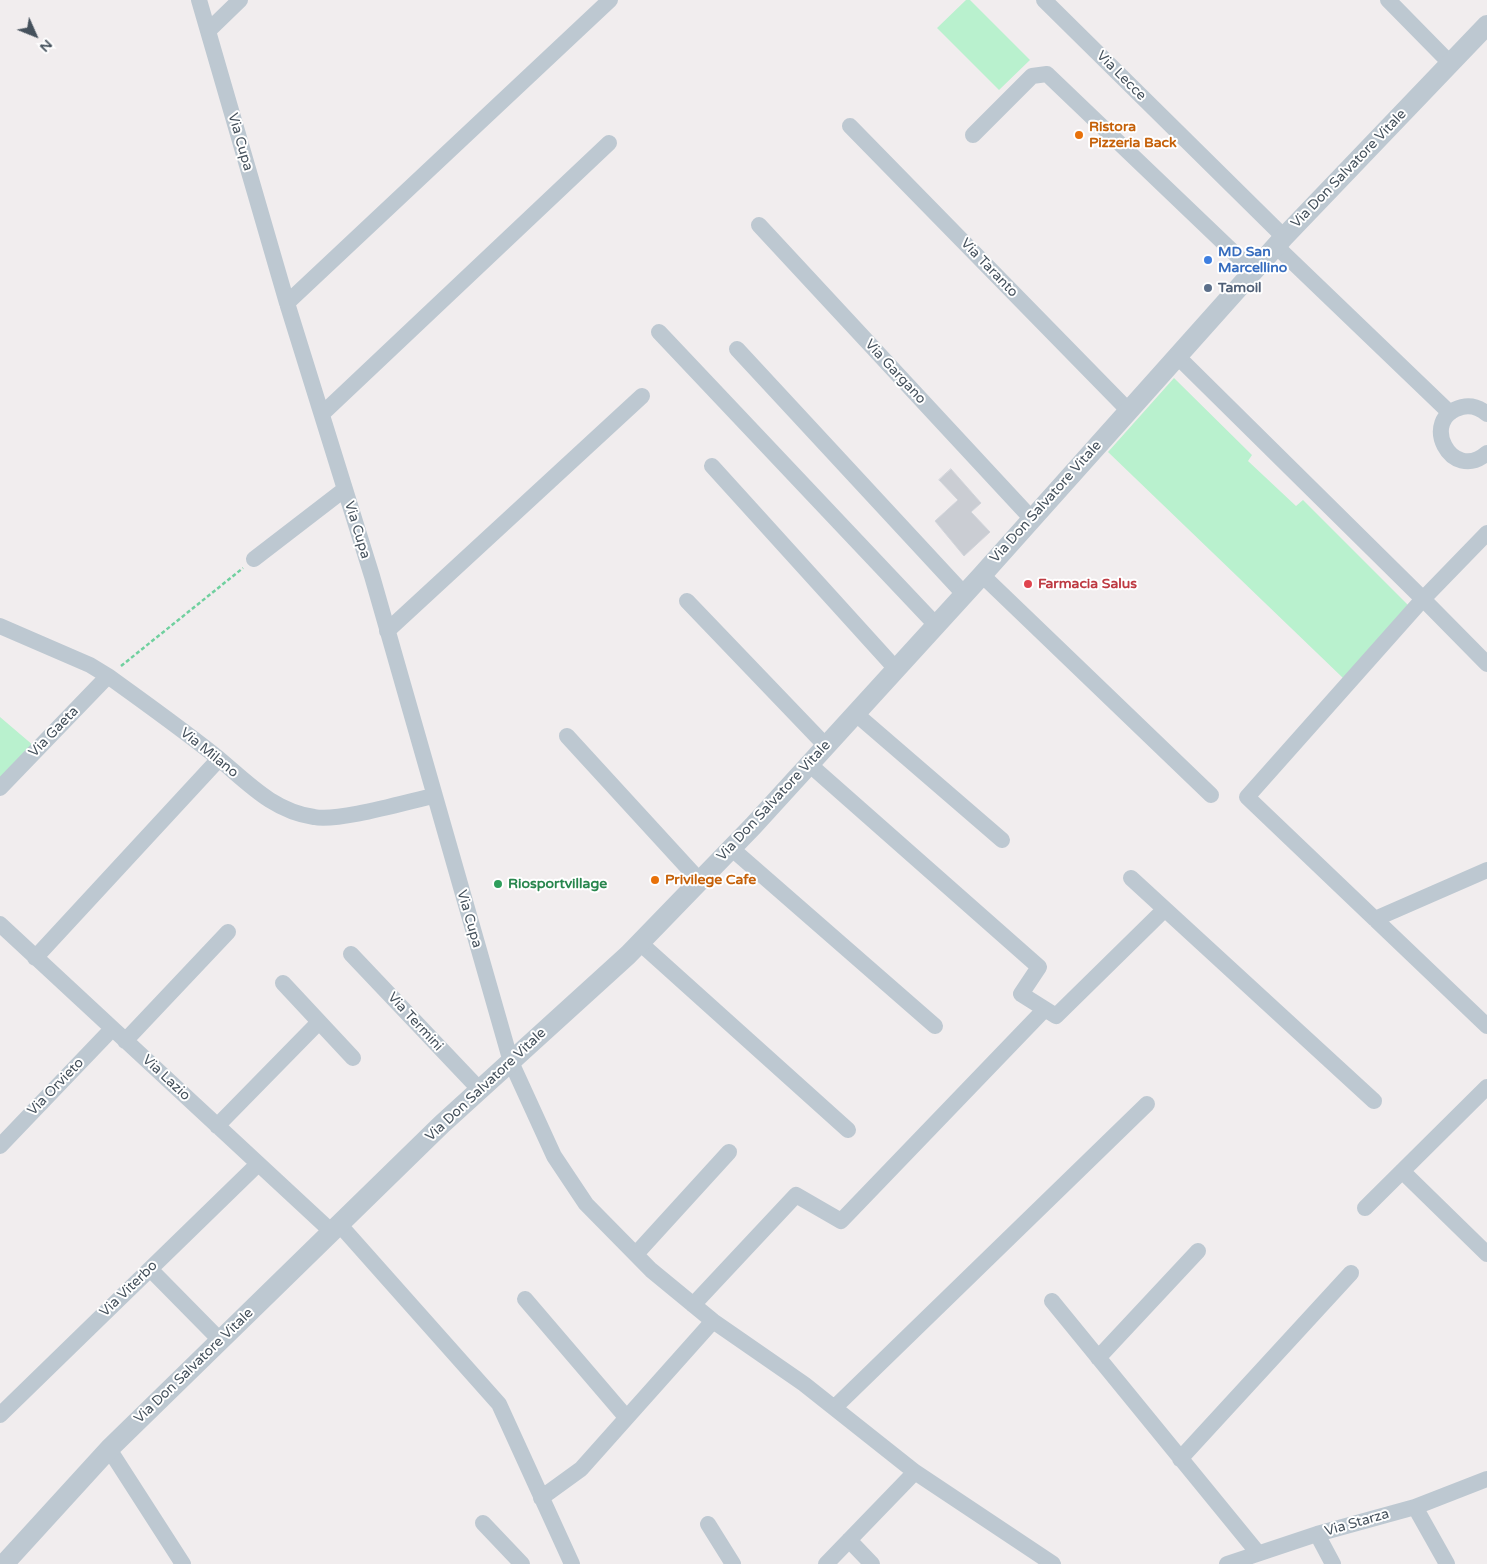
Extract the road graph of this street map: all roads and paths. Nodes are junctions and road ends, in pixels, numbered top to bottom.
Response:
1 (199, 0) edge
2 (240, 0) edge
3 (610, 0) edge
4 (1044, 0) edge
5 (1388, 0) edge
6 (1487, 25) edge
7 (208, 31) junction
8 (1450, 64) junction
9 (850, 126) dead end
10 (973, 135) dead end
11 (609, 143) dead end
12 (759, 225) dead end
13 (1280, 242) junction
14 (1253, 271) junction
15 (287, 303) junction
16 (659, 332) dead end
17 (738, 349) dead end
18 (1177, 356) junction
19 (642, 396) dead end
20 (1128, 410) junction
21 (1450, 413) junction
22 (322, 414) junction
23 (1487, 414) edge
24 (1487, 452) edge
25 (712, 466) dead end
26 (345, 489) junction
27 (1031, 518) junction
28 (1487, 533) edge
29 (254, 559) joint
30 (982, 574) junction
31 (964, 594) junction
32 (1423, 599) junction
33 (687, 601) dead end
34 (936, 625) junction
35 (0, 626) edge
36 (387, 631) junction
37 (1487, 664) edge
38 (896, 668) junction
39 (108, 676) junction
40 (856, 714) junction
41 (567, 736) dead end
42 (826, 746) junction
43 (219, 759) junction
44 (809, 764) junction
45 (0, 788) edge
46 (1211, 795) dead end
47 (433, 796) junction
48 (1002, 840) dead end
49 (731, 848) junction
50 (1487, 870) edge
51 (1130, 878) dead end
52 (699, 880) junction
53 (1165, 909) junction
54 (1375, 919) junction
55 (0, 924) edge
56 (228, 932) dead end
57 (640, 943) junction
58 (351, 954) dead end
59 (35, 958) junction
60 (283, 983) dead end
61 (1045, 1009) junction
62 (319, 1022) junction
63 (935, 1026) dead end
64 (1487, 1026) edge
65 (112, 1029) junction
66 (125, 1041) junction
67 (353, 1058) dead end
68 (511, 1062) junction
69 (1487, 1087) edge
70 (480, 1090) junction
71 (1374, 1101) dead end
72 (1147, 1104) dead end
73 (217, 1126) junction
74 (848, 1130) dead end
75 (0, 1146) edge
76 (729, 1152) dead end
77 (258, 1164) junction
78 (1402, 1171) junction
79 (1365, 1208) dead end
80 (336, 1228) junction
81 (1198, 1252) dead end
82 (636, 1254) junction
83 (1487, 1254) edge
84 (150, 1269) junction
85 (1351, 1273) dead end
86 (525, 1300) dead end
87 (1052, 1302) dead end
88 (693, 1305) junction
89 (713, 1322) junction
90 (220, 1340) junction
91 (1098, 1358) junction
92 (834, 1408) junction
93 (0, 1415) edge
94 (626, 1417) junction
95 (109, 1449) junction
96 (1180, 1459) junction
97 (915, 1472) junction
98 (1487, 1479) edge
99 (541, 1498) junction
100 (1415, 1506) junction
101 (483, 1523) dead end
102 (708, 1524) dead end
103 (1317, 1534) junction
104 (849, 1540) junction
105 (1258, 1553) junction
106 (4, 1564) edge
107 (183, 1564) edge
108 (522, 1564) edge
109 (572, 1564) edge
110 (733, 1564) edge
111 (826, 1564) edge
112 (872, 1564) edge
113 (1053, 1564) edge
114 (1227, 1564) edge
115 (1334, 1564) edge
116 (1447, 1564) edge

1 - 7 street, Via Cupa
2 - 7 street
3 - 15 street
4 - 13 street, Via Lecce
5 - 8 street
6 - 8 street, Via Don Salvatore Vitale
7 - 15 street, Via Cupa
8 - 13 street, Via Don Salvatore Vitale
9 - 20 street, Via Taranto
10 - 14 street
11 - 22 street
12 - 27 street, Via Gargano
13 - 14 street, Via Don Salvatore Vitale
13 - 21 street, Via Lecce
14 - 18 street, Via Don Salvatore Vitale
15 - 22 street, Via Cupa
16 - 34 street
17 - 31 street
18 - 20 street, Via Don Salvatore Vitale
18 - 32 street
19 - 36 street
20 - 27 street, Via Don Salvatore Vitale
21 - 23 street
21 - 24 street
22 - 26 street, Via Cupa
25 - 38 street
26 - 29 street
26 - 36 street, Via Cupa
27 - 30 street, Via Don Salvatore Vitale
28 - 32 street
29 - 39 path
30 - 31 street, Via Don Salvatore Vitale
30 - 46 street
31 - 34 street, Via Don Salvatore Vitale
32 - 37 street
32 - 54 street
33 - 42 street
34 - 38 street, Via Don Salvatore Vitale
35 - 39 street, Via Milano
36 - 47 street, Via Cupa
38 - 40 street, Via Don Salvatore Vitale
39 - 43 street, Via Milano
39 - 45 street, Via Gaeta
40 - 42 street, Via Don Salvatore Vitale
40 - 48 street
41 - 52 street
42 - 44 street, Via Don Salvatore Vitale
43 - 47 street, Via Milano
43 - 59 street
44 - 49 street, Via Don Salvatore Vitale
44 - 61 street
47 - 68 street, Via Cupa
49 - 52 street, Via Don Salvatore Vitale
49 - 63 street
50 - 54 street
51 - 53 street
52 - 57 street, Via Don Salvatore Vitale
53 - 61 street
53 - 71 street
54 - 64 street
55 - 59 street, Via Lazio
56 - 66 street
57 - 68 street, Via Don Salvatore Vitale
57 - 74 street
58 - 70 street, Via Termini
59 - 65 street, Via Lazio
60 - 62 street
61 - 88 street
62 - 67 street
62 - 73 street
65 - 66 street, Via Lazio
65 - 75 street, Via Orvieto
66 - 73 street, Via Lazio
68 - 70 street, Via Don Salvatore Vitale
68 - 82 street, Via Cupa
69 - 78 street
70 - 80 street, Via Don Salvatore Vitale
72 - 92 street
73 - 77 street, Via Lazio
76 - 82 street
77 - 80 street, Via Lazio
77 - 84 street, Via Viterbo
78 - 79 street
78 - 83 street
80 - 90 street, Via Don Salvatore Vitale
80 - 99 street, Via Lazio
81 - 91 street
82 - 88 street, Via Cupa
84 - 90 street
84 - 93 street, Via Viterbo
85 - 96 street
86 - 94 street
87 - 91 street
88 - 89 street, Via Cupa
89 - 92 street, Via Cupa
89 - 94 street
90 - 95 street, Via Don Salvatore Vitale
91 - 96 street
92 - 97 street, Via Cupa
94 - 99 street
95 - 106 street, Via Don Salvatore Vitale
95 - 107 street
96 - 105 street
97 - 104 street
97 - 113 street, Via Cupa
98 - 100 street, Via Starza
99 - 109 street, Via Lazio
100 - 103 street, Via Starza
100 - 116 street
101 - 108 street
102 - 110 street
103 - 105 street, Via Starza
103 - 115 street
104 - 111 street
104 - 112 street
105 - 114 street, Via Starza

